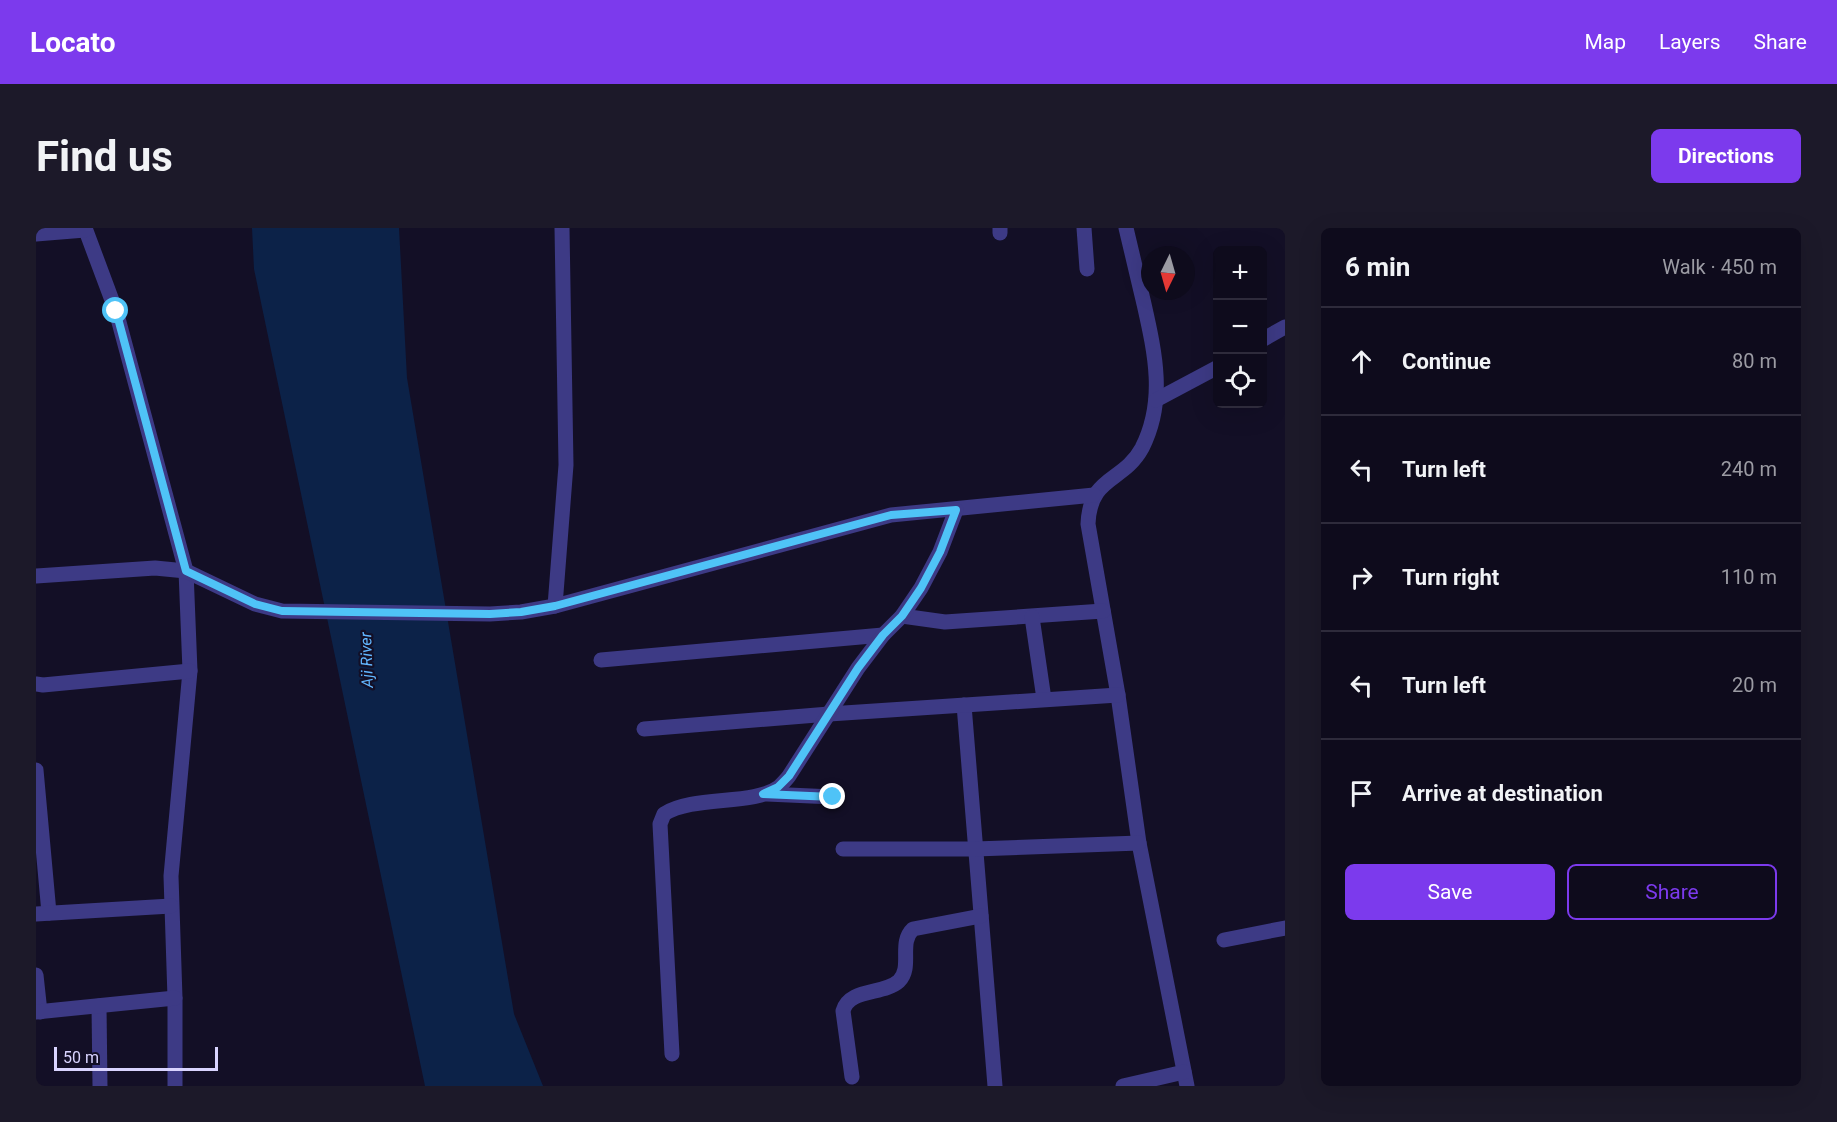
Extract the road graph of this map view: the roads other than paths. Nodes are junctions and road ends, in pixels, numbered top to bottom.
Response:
1 (562, 228) edge
2 (1084, 228) edge
3 (1126, 228) edge
4 (85, 229) edge
5 (36, 234) edge
6 (1087, 269) dead end
7 (1285, 327) edge
8 (1267, 338) edge
9 (1213, 370) edge
10 (1156, 400) junction
11 (1094, 495) junction
12 (956, 510) junction
13 (186, 571) junction
14 (36, 576) edge
15 (555, 606) junction
16 (1103, 611) junction
17 (902, 616) junction
18 (1032, 617) junction
19 (883, 635) junction
20 (601, 660) dead end
21 (190, 671) junction
22 (36, 684) edge
23 (1118, 695) junction
24 (1044, 699) junction
25 (964, 705) junction
26 (829, 714) junction
27 (644, 729) dead end
28 (36, 770) edge
29 (763, 794) junction
30 (833, 797) dead end
31 (1139, 843) junction
32 (843, 849) dead end
33 (975, 849) junction
34 (171, 906) junction
35 (43, 913) edge
36 (981, 916) junction
37 (1285, 928) edge
38 (1224, 940) dead end
39 (36, 975) edge
40 (175, 998) junction
41 (99, 1006) junction
42 (38, 1012) edge
43 (672, 1054) dead end
44 (852, 1077) dead end
45 (1186, 1079) edge
46 (100, 1086) edge
47 (175, 1086) edge
48 (995, 1086) edge
49 (1123, 1086) edge

1 - 15 street
2 - 6 street
3 - 10 street
4 - 5 street
4 - 13 street
7 - 8 street
9 - 10 street
10 - 11 street
11 - 12 street
11 - 16 street
12 - 15 street
12 - 17 street
13 - 14 street
13 - 15 street
13 - 21 street
16 - 18 street
16 - 23 street
17 - 18 street
17 - 19 street
18 - 24 street
19 - 20 street
19 - 26 street
21 - 22 street
21 - 34 street
23 - 24 street
23 - 31 street
24 - 25 street
25 - 26 street
25 - 33 street
26 - 27 street
26 - 29 street
28 - 35 street
29 - 30 street
29 - 43 street
31 - 33 street
31 - 45 street
32 - 33 street
33 - 36 street
34 - 35 street
34 - 40 street
36 - 44 street
36 - 48 street
37 - 38 street
39 - 42 street
40 - 41 street
40 - 47 street
41 - 42 street
41 - 46 street
45 - 49 street

